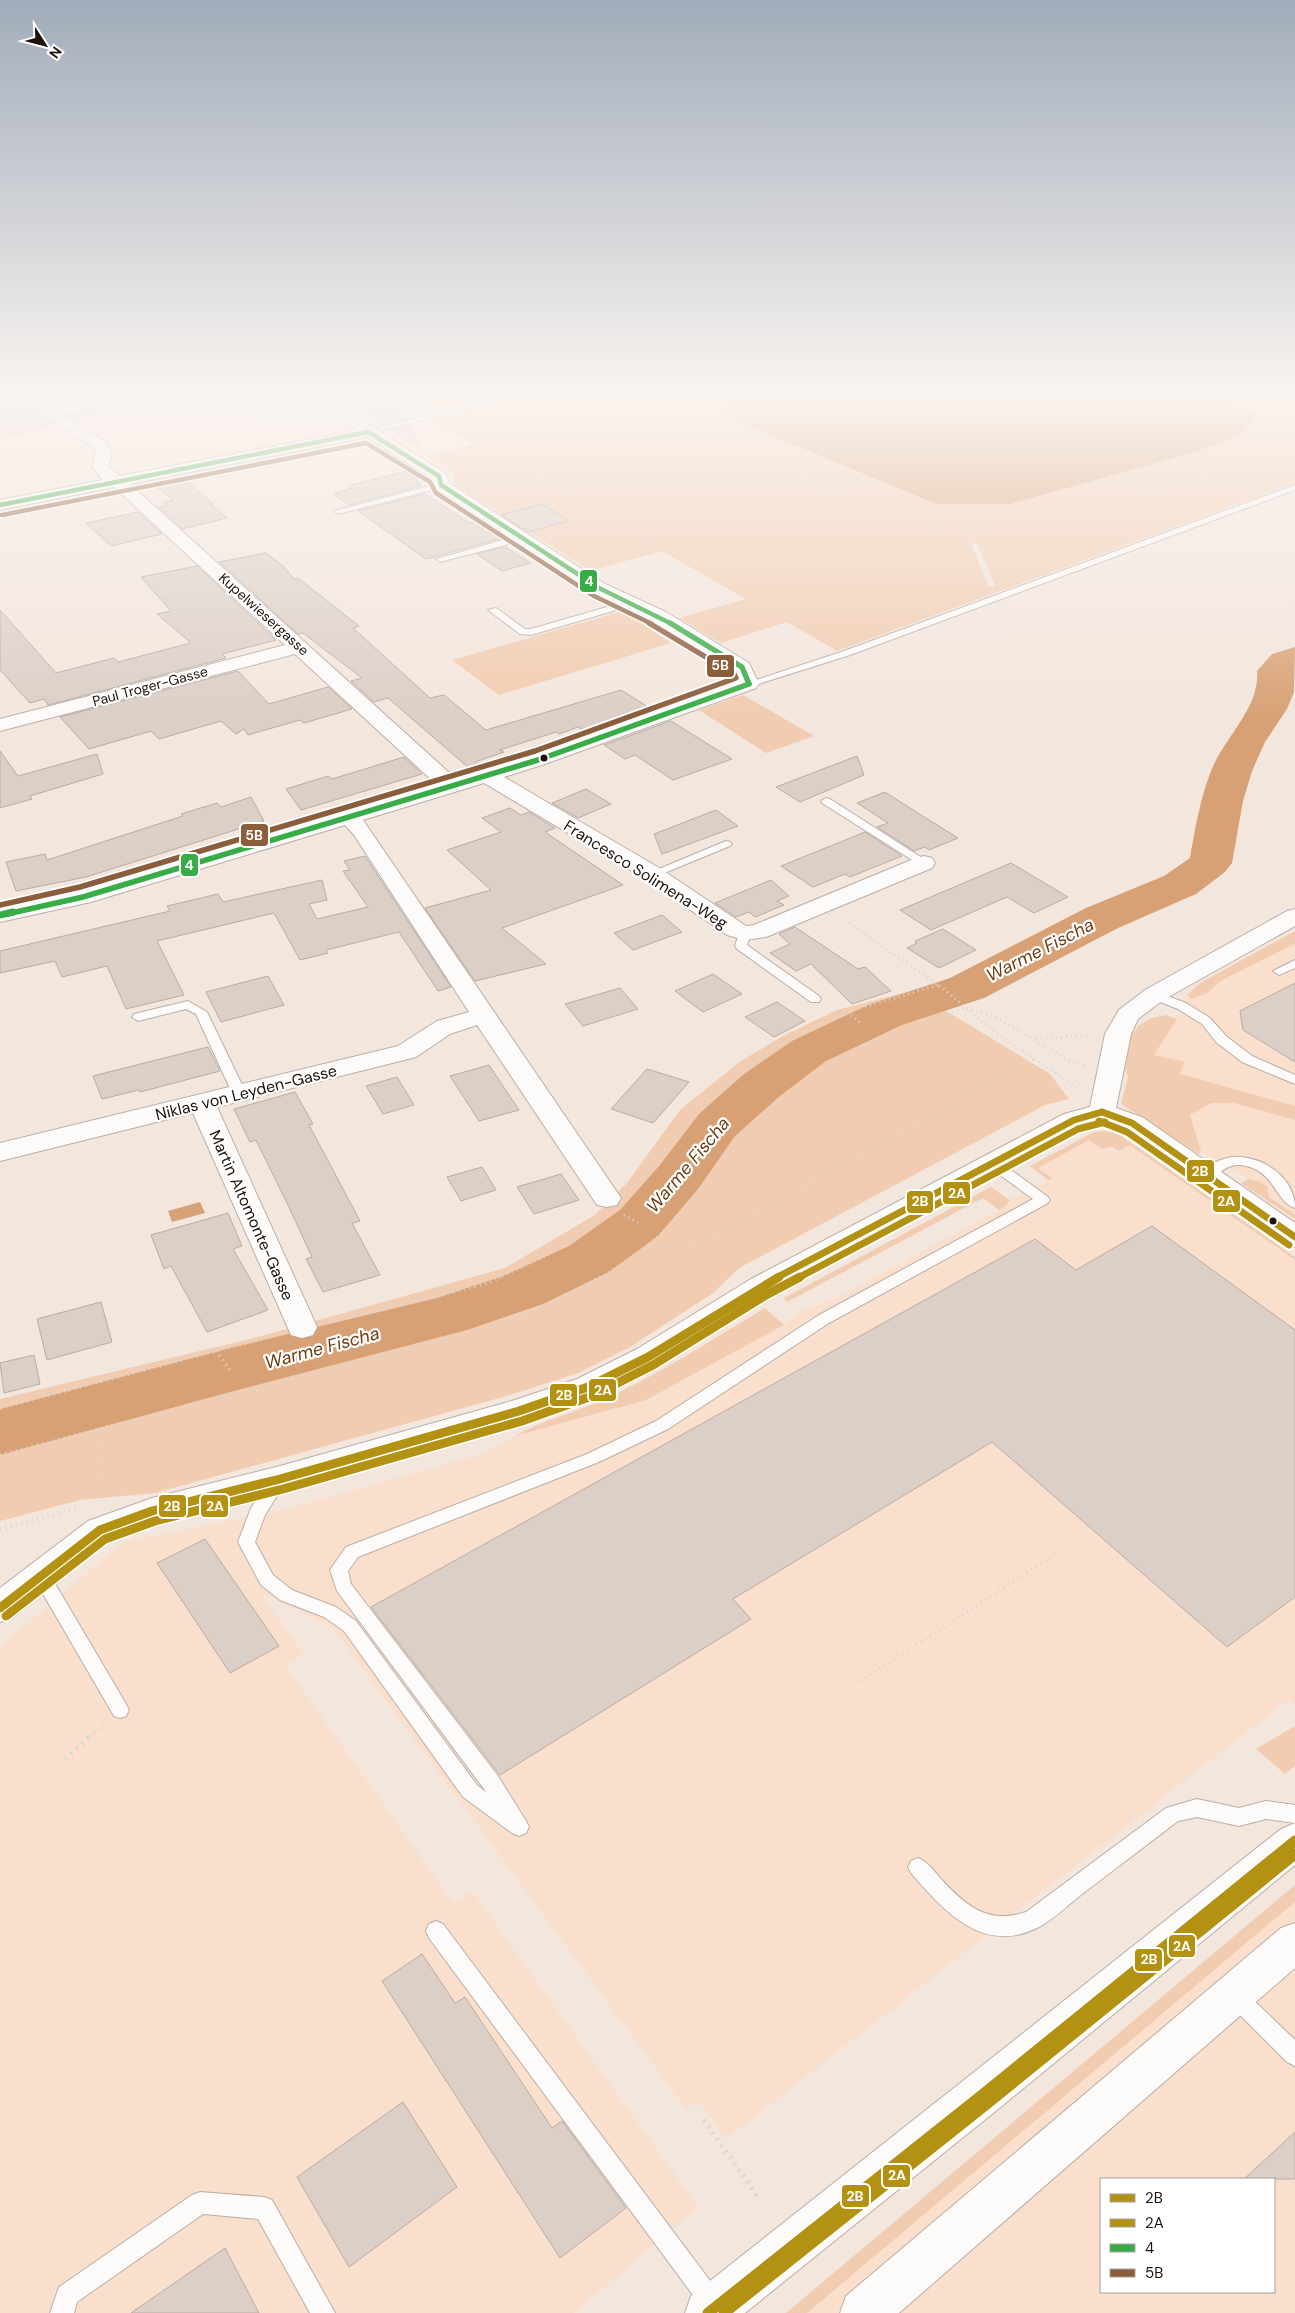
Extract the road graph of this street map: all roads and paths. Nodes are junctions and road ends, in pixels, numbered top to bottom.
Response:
1 (21, 501) edge
2 (139, 501) edge
3 (378, 501) edge
4 (465, 501) edge
5 (581, 501) edge
6 (852, 501) edge
7 (1122, 501) edge
8 (1258, 501) edge
9 (0, 505) edge
10 (338, 511) dead end
11 (972, 532) junction
12 (521, 538) junction
13 (440, 559) dead end
14 (997, 598) junction
15 (626, 602) junction
16 (493, 610) dead end
17 (300, 647) junction
18 (847, 653) junction
19 (749, 684) junction
20 (0, 725) edge
21 (486, 775) junction
22 (450, 785) junction
23 (826, 801) dead end
24 (348, 816) junction
25 (726, 844) dead end
26 (924, 863) joint
27 (653, 874) junction
28 (823, 905) junction
29 (0, 916) edge
30 (1295, 916) edge
31 (745, 933) junction
32 (1295, 964) edge
33 (1279, 972) dead end
34 (939, 985) junction
35 (1154, 995) junction
36 (815, 999) dead end
37 (964, 1008) junction
38 (847, 1012) junction
39 (484, 1016) junction
40 (138, 1017) dead end
41 (862, 1024) dead end
42 (1118, 1034) junction
43 (1034, 1039) junction
44 (1034, 1059) junction
45 (1110, 1075) junction
46 (1295, 1080) edge
47 (239, 1093) junction
48 (202, 1102) junction
49 (1102, 1112) junction
50 (0, 1152) edge
51 (994, 1164) junction
52 (1205, 1176) junction
53 (1295, 1203) edge
54 (612, 1204) junction
55 (1295, 1236) edge
56 (645, 1248) junction
57 (302, 1328) junction
58 (216, 1351) junction
59 (230, 1370) dead end
60 (0, 1408) edge
61 (101, 1429) junction
62 (0, 1455) edge
63 (280, 1479) junction
64 (104, 1501) dead end
65 (1057, 1553) dead end
66 (41, 1575) junction
67 (0, 1608) edge
68 (861, 1681) dead end
69 (120, 1710) joint
70 (65, 1759) dead end
71 (1295, 1814) edge
72 (1295, 1841) edge
73 (918, 1867) dead end
74 (436, 1931) dead end
75 (1295, 1942) edge
76 (1235, 1995) junction
77 (1295, 2056) edge
78 (704, 2120) dead end
79 (758, 2197) dead end
80 (712, 2310) edge
81 (62, 2313) edge
82 (323, 2313) edge
83 (863, 2313) edge

1 - 9 street
2 - 17 street, Kupelwiesergasse
3 - 10 lane
4 - 12 street
5 - 18 path
6 - 11 path
7 - 11 path
8 - 14 lane
11 - 14 path
12 - 13 lane
12 - 15 street
14 - 18 lane
15 - 16 lane
15 - 19 street
17 - 20 street, Paul Troger-Gasse
17 - 22 street, Kupelwiesergasse
18 - 19 lane
19 - 21 street
21 - 22 street
21 - 27 street, Francesco Solimena-Weg
22 - 24 street
23 - 26 lane
24 - 29 street
24 - 39 street
25 - 27 lane
26 - 28 street, Francesco Solimena-Weg
27 - 31 street, Francesco Solimena-Weg
28 - 31 street, Francesco Solimena-Weg
28 - 34 path
30 - 35 street
31 - 36 lane
32 - 33 lane
34 - 37 path
34 - 38 path
35 - 42 street
35 - 46 lane
37 - 43 path
37 - 44 path
37 - 56 path
38 - 41 path
38 - 54 path
39 - 47 street, Niklas von Leyden-Gasse
39 - 54 street
40 - 47 lane
42 - 43 path
42 - 45 street
43 - 45 path
44 - 49 path
44 - 56 path
45 - 49 street
47 - 48 street, Niklas von Leyden-Gasse
48 - 50 street, Niklas von Leyden-Gasse
48 - 57 street, Martin Altomonte-Gasse
49 - 51 street
49 - 52 street
51 - 63 street
51 - 63 lane
52 - 53 lane
52 - 55 street
54 - 57 path
56 - 61 path
57 - 58 path
58 - 59 path
58 - 60 path
61 - 62 path
61 - 64 path
63 - 66 street
65 - 68 path
66 - 67 street
66 - 69 lane
69 - 70 path
71 - 73 lane
72 - 80 street
74 - 80 lane
75 - 76 street
76 - 77 lane
76 - 83 street
78 - 79 path
81 - 82 lane

